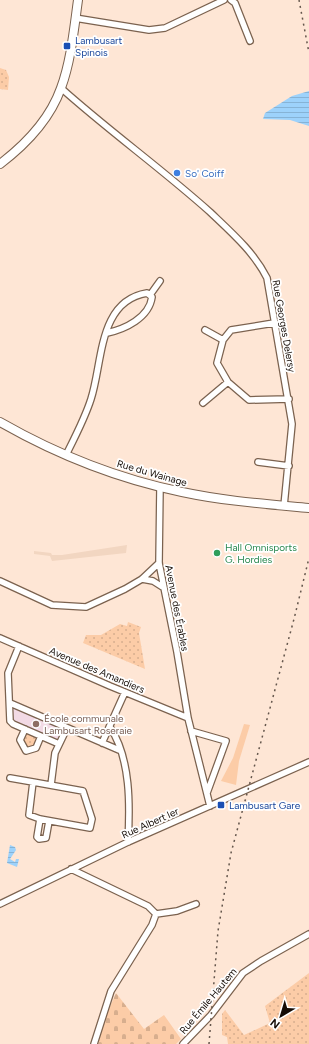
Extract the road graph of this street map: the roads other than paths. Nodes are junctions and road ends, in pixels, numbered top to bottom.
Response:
1 (78, 0) edge
2 (224, 0) edge
3 (231, 0) edge
4 (75, 18) junction
5 (250, 41) dead end
6 (61, 88) junction
7 (0, 164) edge
8 (160, 281) dead end
9 (150, 295) junction
10 (274, 323) junction
11 (205, 330) dead end
12 (107, 333) junction
13 (223, 340) junction
14 (228, 382) junction
15 (289, 399) junction
16 (204, 403) dead end
17 (0, 422) edge
18 (66, 455) junction
19 (258, 462) dead end
20 (289, 466) junction
21 (160, 487) junction
22 (284, 506) junction
23 (306, 508) edge
24 (159, 563) junction
25 (142, 580) junction
26 (0, 581) edge
27 (164, 588) junction
28 (0, 638) edge
29 (19, 646) junction
30 (125, 692) junction
31 (10, 703) junction
32 (188, 718) junction
33 (67, 728) junction
34 (110, 728) junction
35 (25, 729) junction
36 (191, 731) junction
37 (41, 736) junction
38 (102, 743) junction
39 (59, 744) junction
40 (119, 750) junction
41 (309, 762) edge
42 (10, 778) dead end
43 (33, 782) junction
44 (51, 785) junction
45 (207, 793) junction
46 (210, 806) junction
47 (40, 820) junction
48 (49, 821) junction
49 (128, 842) junction
50 (71, 869) junction
51 (0, 904) edge
52 (196, 904) dead end
53 (156, 914) junction
54 (309, 934) edge
55 (94, 1044) edge
56 (184, 1044) edge

1 - 4 main road
2 - 4 street
3 - 5 street
4 - 6 main road
6 - 7 main road
6 - 10 street, Rue Georges Delersy
8 - 9 street
9 - 12 street
9 - 12 street
10 - 13 street
10 - 15 street, Rue Georges Delersy
11 - 13 street
12 - 18 street
13 - 14 street
14 - 15 street
14 - 16 street
15 - 20 street, Rue Georges Delersy
17 - 18 main road, Rue du Wainage
18 - 21 main road, Rue du Wainage
19 - 20 street
20 - 22 street, Rue Georges Delersy
21 - 22 main road, Rue du Wainage
21 - 24 street, Avenue des Érables
22 - 23 main road, Rue du Wainage
24 - 25 street
24 - 27 street, Avenue des Érables
25 - 26 street
25 - 27 street
27 - 32 street, Avenue des Érables
28 - 29 street, Avenue des Amandiers
29 - 30 street, Avenue des Amandiers
29 - 31 street
30 - 32 street, Avenue des Amandiers
30 - 34 street
31 - 33 street
31 - 35 street
32 - 36 street, Avenue des Érables
33 - 38 street
33 - 39 street
34 - 38 street
34 - 40 street
35 - 37 street
35 - 37 street
36 - 45 street, Avenue des Érables
36 - 45 street
37 - 39 street
38 - 40 street
39 - 44 street
40 - 49 street
41 - 46 street, Rue Albert Ier
42 - 43 street
43 - 44 street
43 - 47 street
44 - 48 street
45 - 46 street, Avenue des Érables
46 - 49 street, Rue Albert Ier
47 - 48 street
47 - 48 street
49 - 50 street, Rue Albert Ier
50 - 51 street, Rue Albert Ier
50 - 53 street
52 - 53 street
53 - 55 street
54 - 56 street, Rue Émile Hautem

